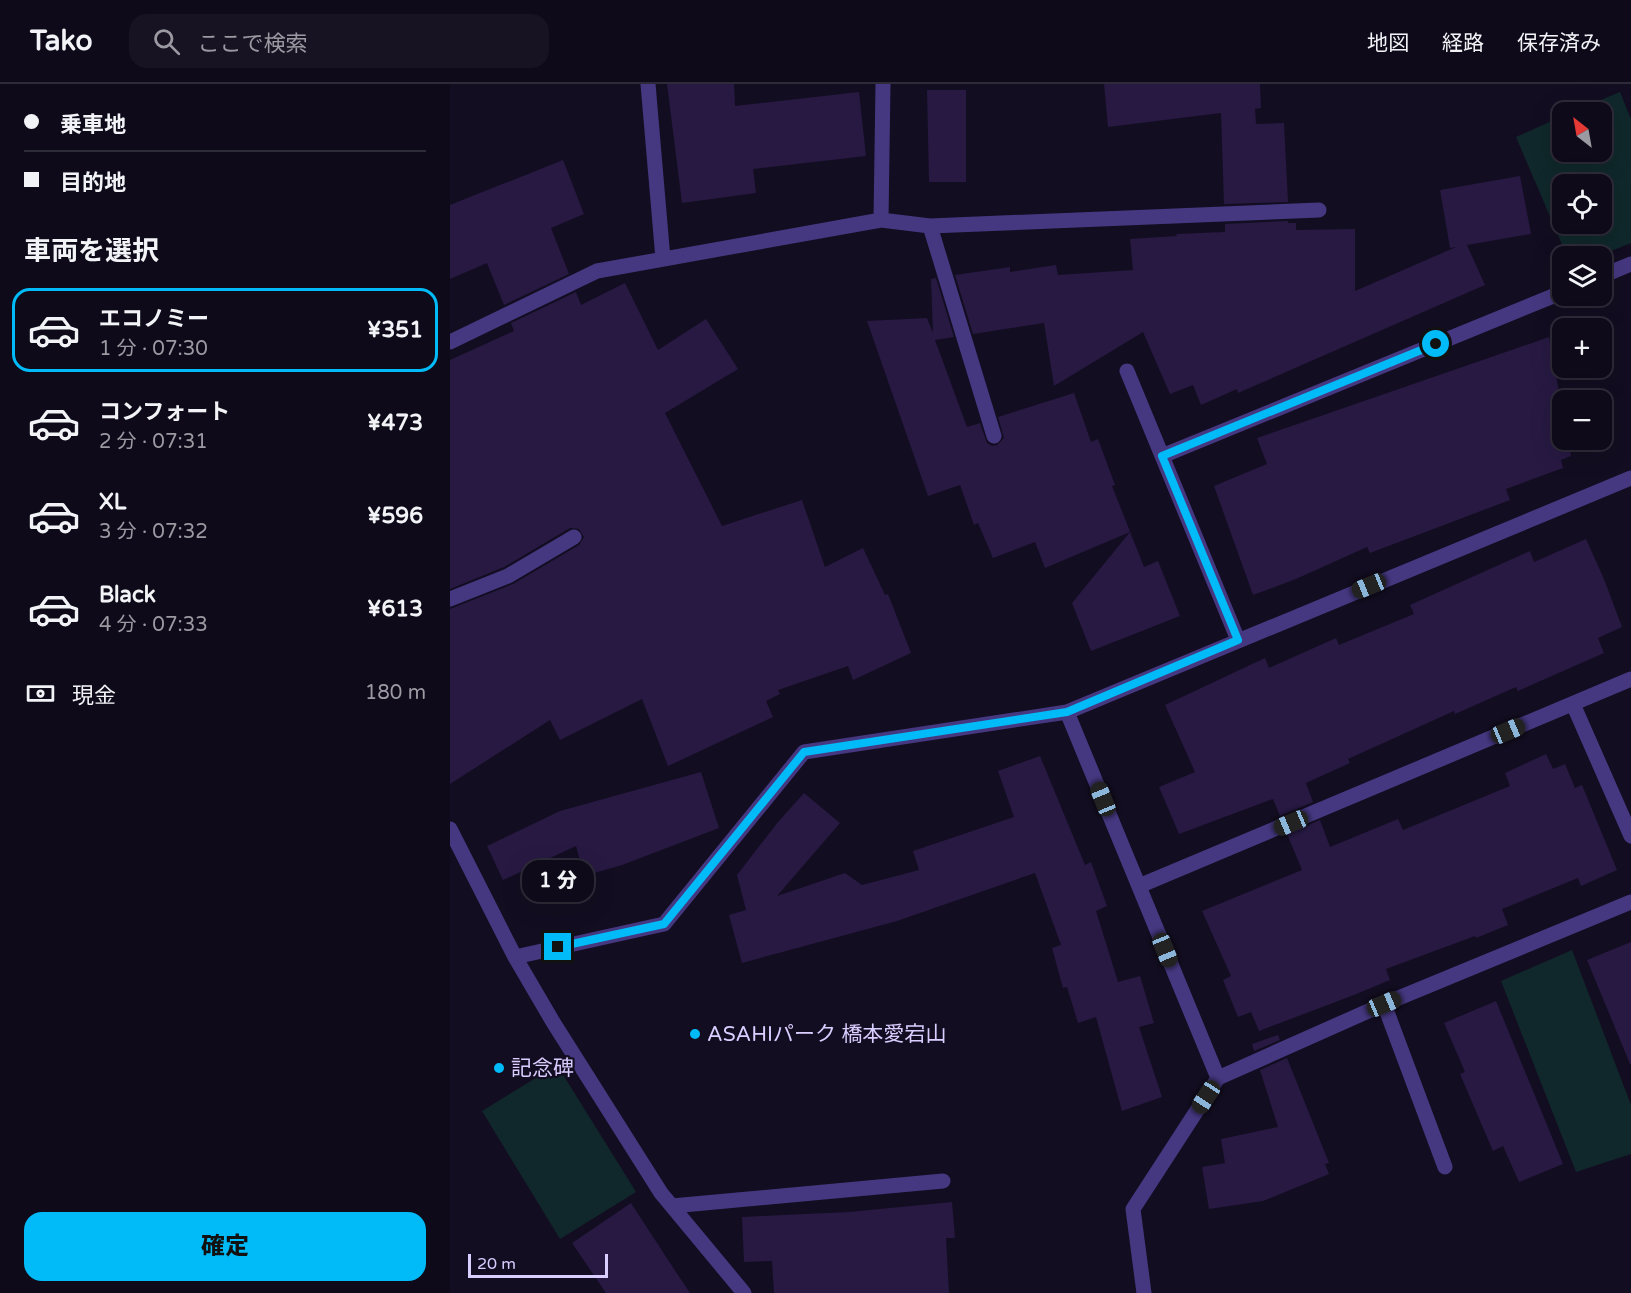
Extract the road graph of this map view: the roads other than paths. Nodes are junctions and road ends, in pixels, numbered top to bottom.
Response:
1 (648, 84) edge
2 (883, 84) edge
3 (1319, 210) dead end
4 (881, 220) junction
5 (930, 226) junction
6 (663, 259) junction
7 (1631, 264) edge
8 (1612, 272) edge
9 (1552, 296) edge
10 (450, 342) edge
11 (1127, 371) dead end
12 (994, 436) dead end
13 (1162, 456) junction
14 (1631, 478) edge
15 (574, 537) dead end
16 (450, 599) edge
17 (1238, 640) junction
18 (1631, 679) edge
19 (1573, 704) junction
20 (1067, 712) junction
21 (450, 829) edge
22 (1631, 836) edge
23 (1139, 886) junction
24 (1631, 902) edge
25 (515, 957) junction
26 (1384, 1004) junction
27 (1218, 1078) junction
28 (1445, 1167) dead end
29 (943, 1181) dead end
30 (672, 1206) junction
31 (744, 1293) edge
32 (1144, 1293) edge

1 - 6 street
2 - 4 street
3 - 5 street
4 - 5 street
4 - 6 street
5 - 12 street
6 - 10 street
7 - 8 street
9 - 13 street
11 - 13 street
13 - 17 street
14 - 17 street
15 - 16 street
17 - 20 street
18 - 19 street
19 - 22 street
19 - 23 street
20 - 23 street
20 - 25 street
21 - 25 street
23 - 27 street
24 - 26 street
25 - 30 street
26 - 27 street
26 - 28 street
27 - 32 street
29 - 30 street
30 - 31 street

